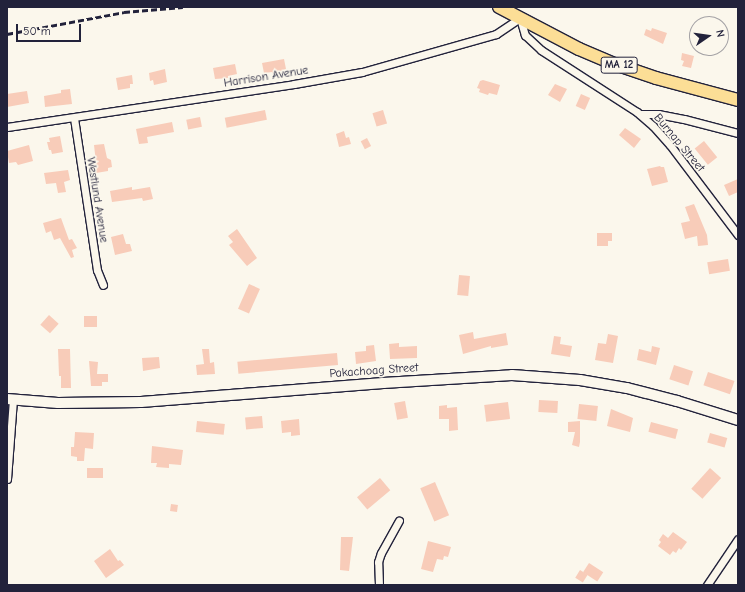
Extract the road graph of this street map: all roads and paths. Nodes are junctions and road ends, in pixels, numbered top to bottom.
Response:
1 (504, 9) edge
2 (520, 18) junction
3 (738, 100) edge
4 (640, 114) junction
5 (74, 118) junction
6 (7, 127) edge
7 (738, 133) edge
8 (738, 235) edge
9 (103, 285) dead end
10 (10, 399) edge
11 (738, 420) edge
12 (7, 479) edge
13 (399, 521) dead end
14 (738, 539) edge
15 (379, 585) edge
16 (708, 585) edge

1 - 2 main road, MA 12
2 - 3 main road, MA 12
2 - 4 street, Burnap Street
2 - 5 street, Harrison Avenue
4 - 7 street
4 - 8 street, Burnap Street
5 - 6 street, Harrison Avenue
5 - 9 street, Westlund Avenue
10 - 11 street, Pakachoag Street
10 - 12 street
13 - 15 street
14 - 16 street

